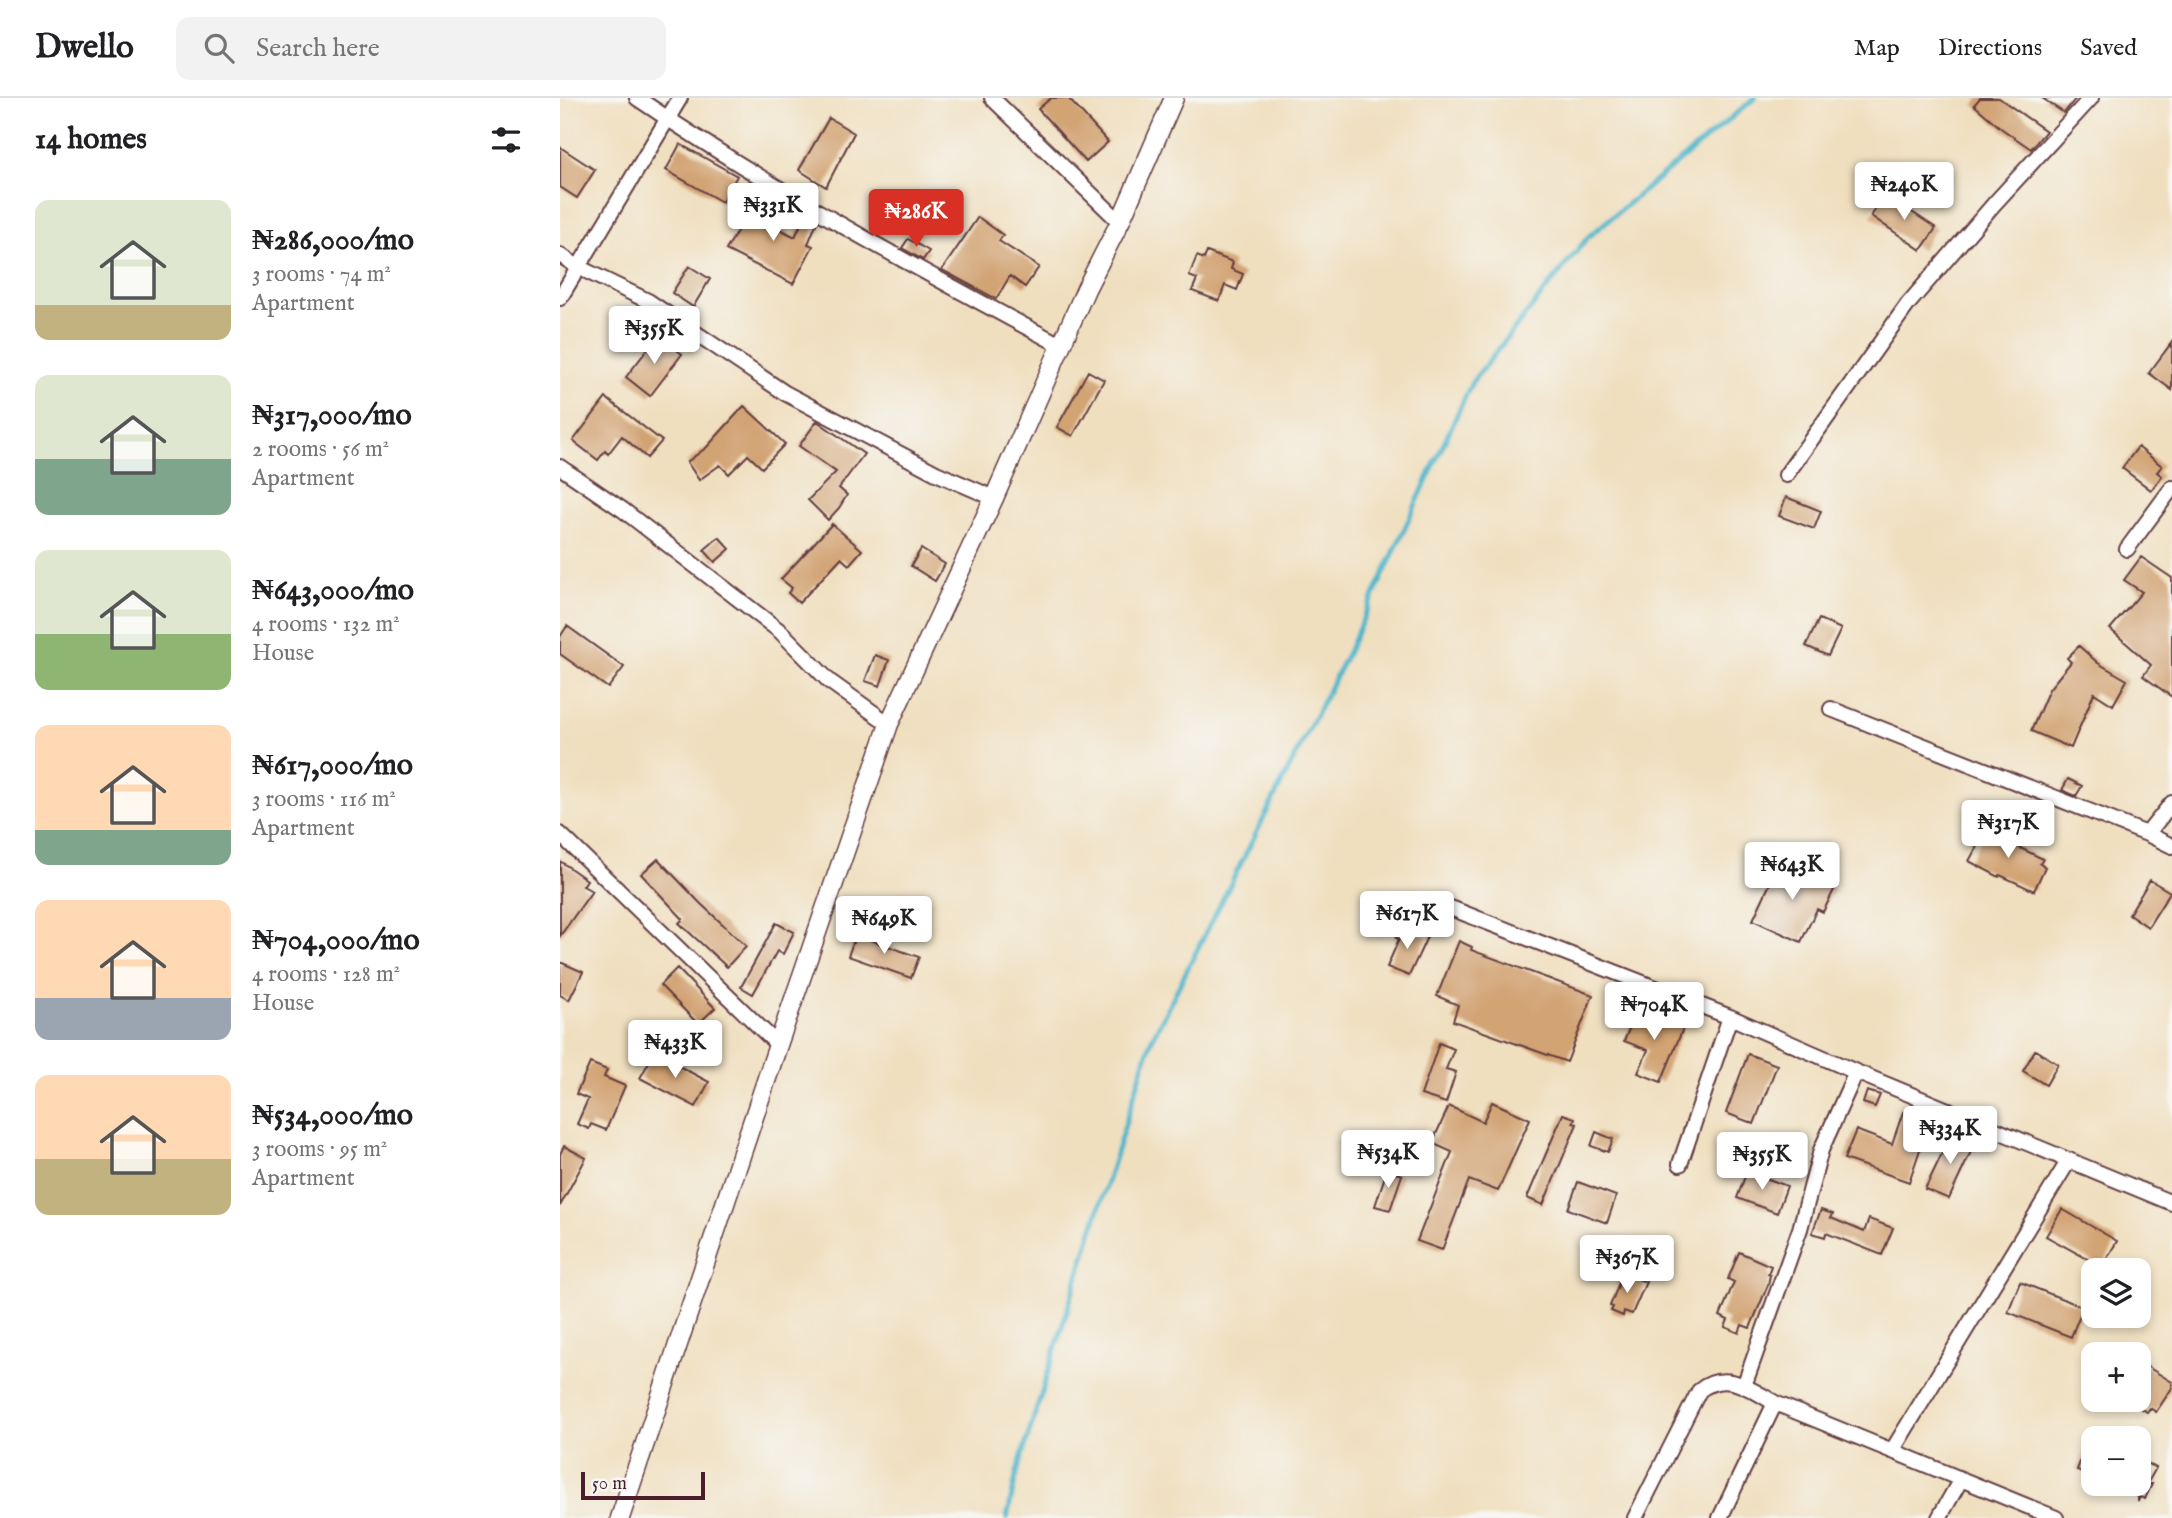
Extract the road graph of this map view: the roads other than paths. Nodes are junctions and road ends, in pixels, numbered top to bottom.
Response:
1 (637, 98) edge
2 (680, 98) edge
3 (992, 98) edge
4 (1174, 98) edge
5 (2091, 98) edge
6 (666, 118) junction
7 (1120, 222) junction
8 (560, 255) edge
9 (578, 267) junction
10 (560, 298) edge
11 (1060, 345) junction
12 (560, 467) edge
13 (1786, 475) dead end
14 (2172, 488) edge
15 (994, 498) junction
16 (2127, 549) dead end
17 (1831, 709) dead end
18 (889, 724) junction
19 (2172, 803) edge
20 (560, 834) edge
21 (2147, 834) junction
22 (2172, 846) edge
23 (1448, 907) dead end
24 (1730, 1017) junction
25 (778, 1045) junction
26 (1856, 1072) junction
27 (2069, 1160) junction
28 (1680, 1164) dead end
29 (2172, 1203) edge
30 (1744, 1386) junction
31 (1775, 1403) junction
32 (1892, 1451) junction
33 (1961, 1479) junction
34 (620, 1518) edge
35 (1635, 1518) edge
36 (1720, 1518) edge
37 (1939, 1518) edge
38 (2056, 1518) edge

1 - 6 street
2 - 6 street
3 - 7 street
4 - 7 street
5 - 13 street
6 - 9 street
6 - 11 street
7 - 11 street
8 - 9 street
9 - 10 street
9 - 15 street
11 - 15 street
12 - 18 street
14 - 16 street
15 - 18 street
17 - 21 street
18 - 25 street
19 - 21 street
20 - 25 street
21 - 22 street
23 - 24 street
24 - 26 street
24 - 28 street
25 - 34 street
26 - 27 street
26 - 30 street
27 - 29 street
27 - 32 street
30 - 31 street
30 - 35 street
31 - 32 street
31 - 36 street
32 - 33 street
33 - 37 street
33 - 38 street

